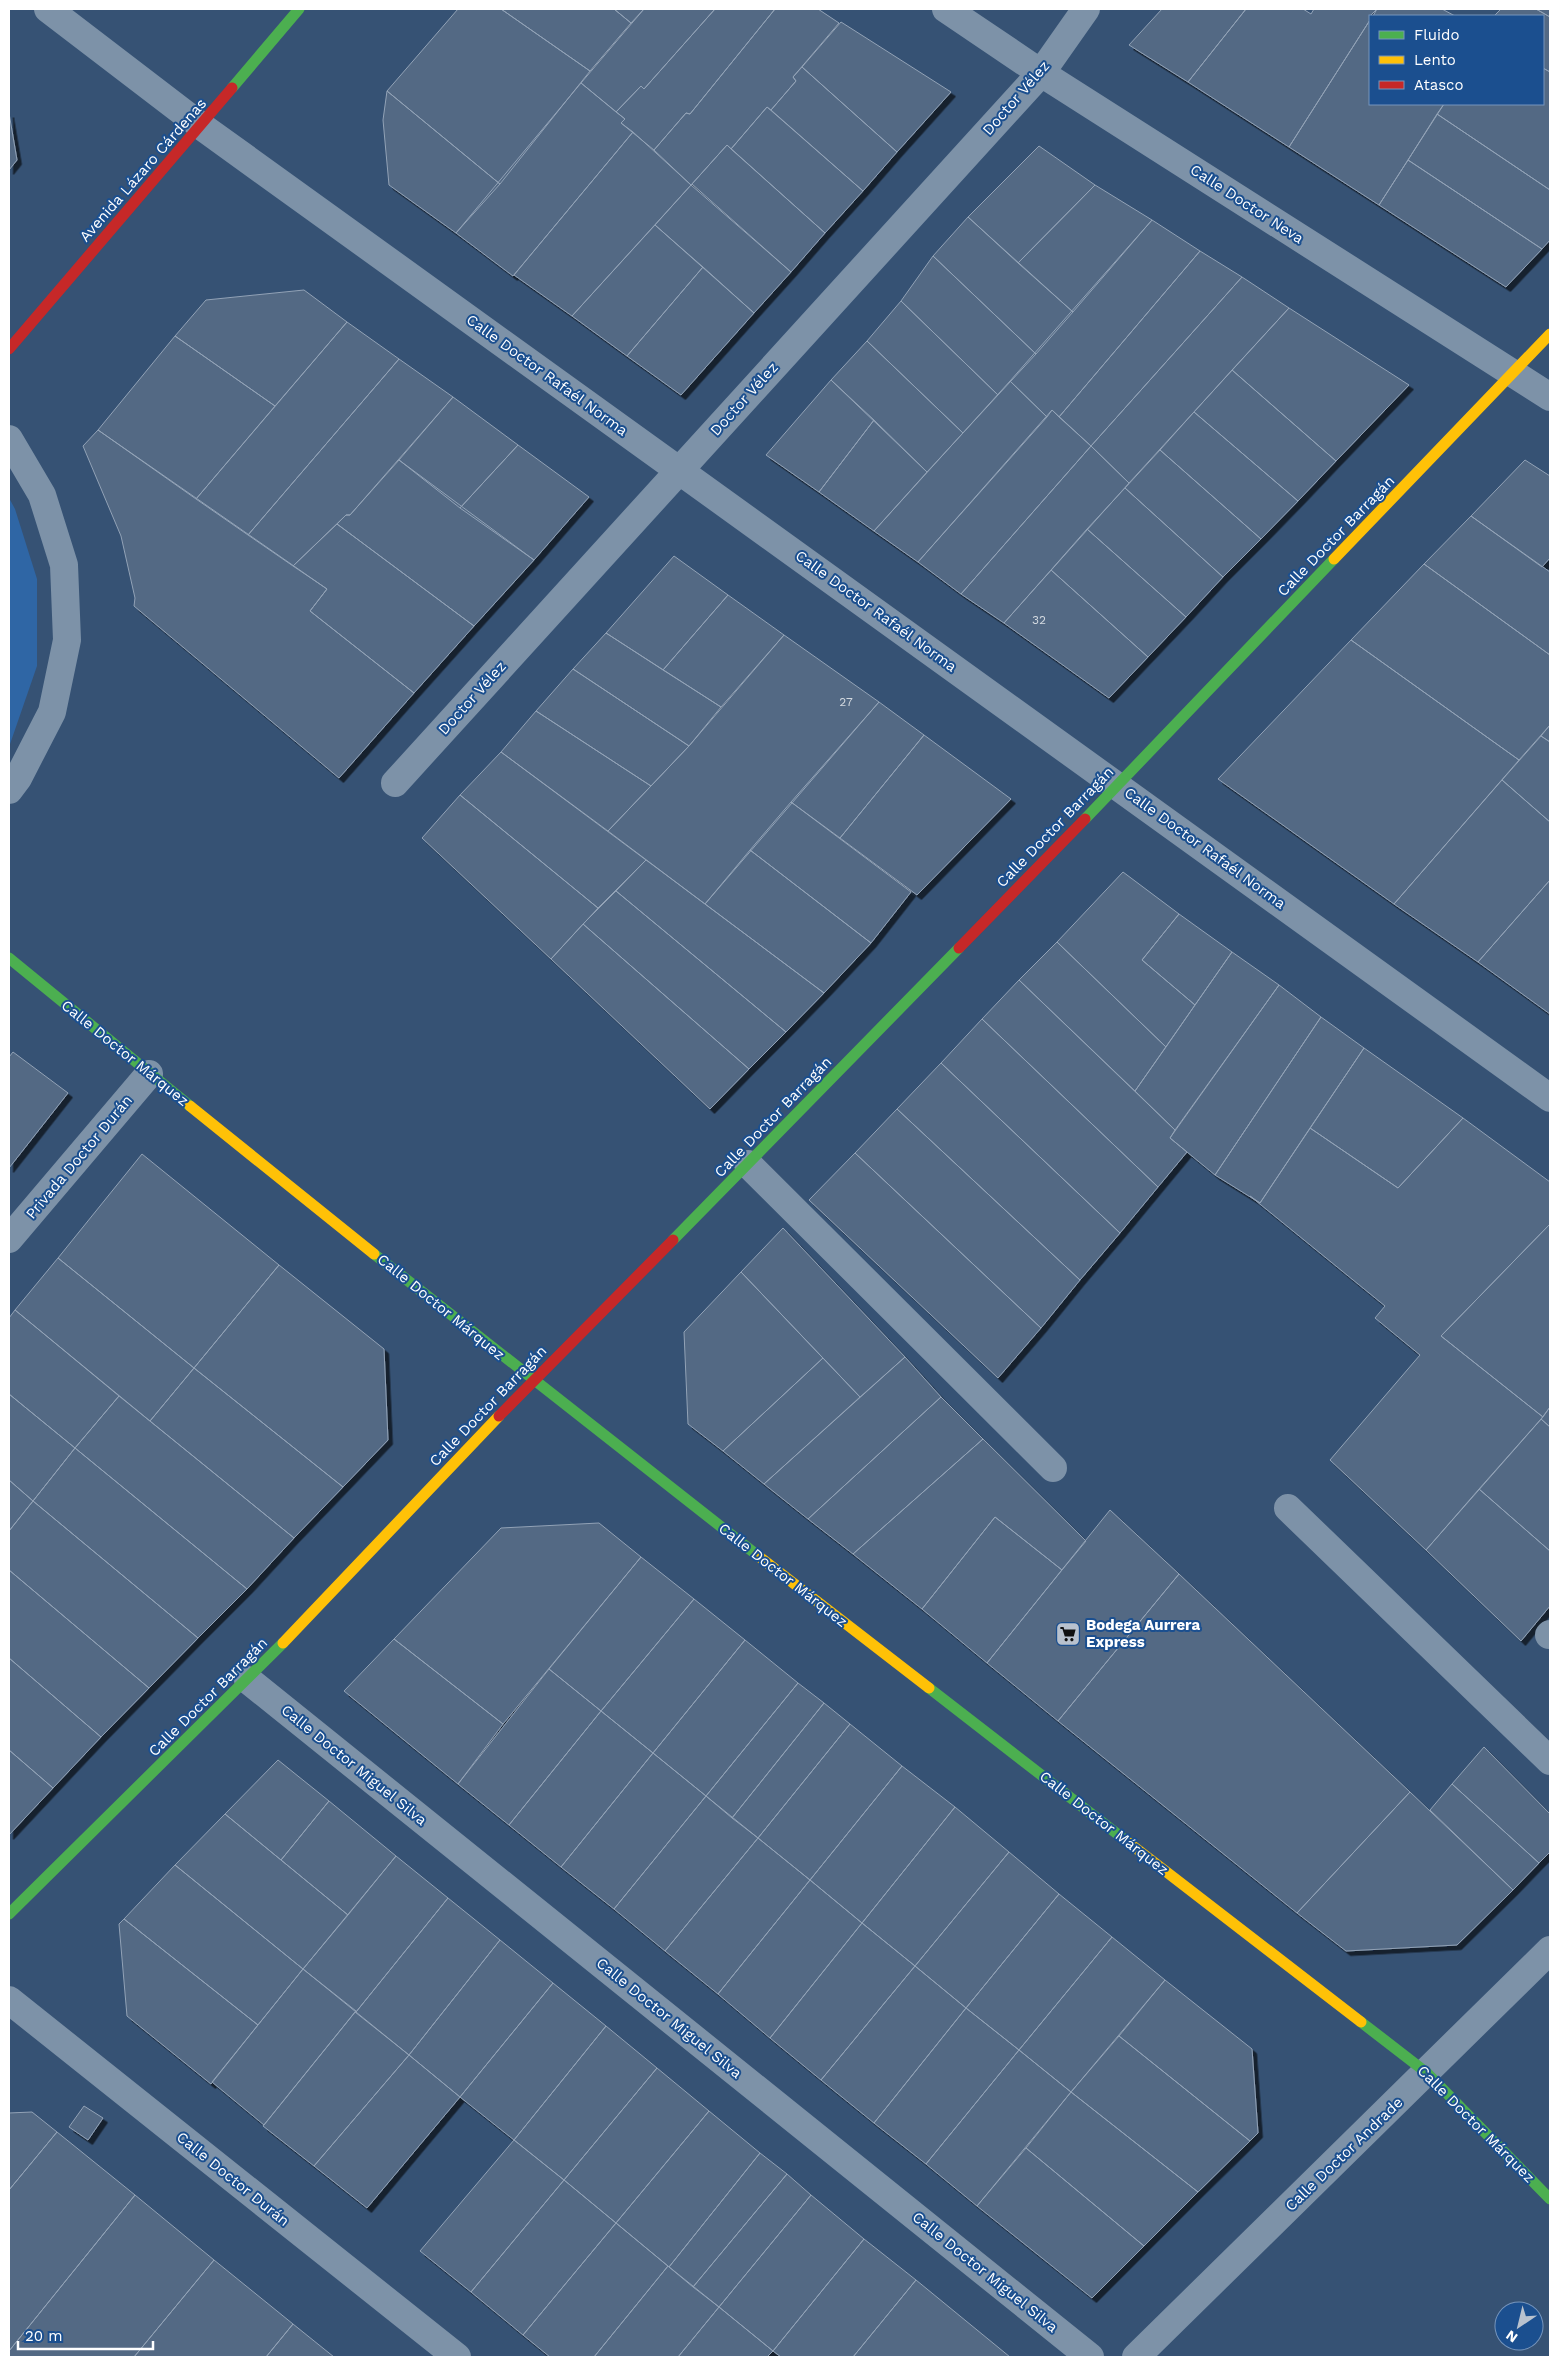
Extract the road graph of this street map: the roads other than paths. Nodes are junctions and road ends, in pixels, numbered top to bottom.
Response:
1 (48, 9) edge
2 (299, 9) edge
3 (946, 9) edge
4 (1086, 9) edge
5 (1041, 72) junction
6 (201, 126) junction
7 (1550, 334) edge
8 (9, 350) edge
9 (1512, 374) junction
10 (1550, 396) edge
11 (9, 439) edge
12 (679, 470) junction
13 (395, 782) dead end
14 (1118, 785) junction
15 (9, 790) edge
16 (9, 958) edge
17 (149, 1074) junction
18 (1550, 1098) edge
19 (748, 1164) junction
20 (9, 1239) edge
21 (533, 1381) junction
22 (1053, 1468) dead end
23 (1288, 1508) dead end
24 (248, 1680) junction
25 (1550, 1761) edge
26 (9, 1914) edge
27 (1550, 1950) edge
28 (9, 2000) edge
29 (1427, 2073) junction
30 (1550, 2199) edge
31 (457, 2357) edge
32 (1090, 2357) edge
33 (1136, 2357) edge

1 - 6 street, Calle Doctor Rafaél Norma
2 - 6 street, Avenida Lázaro Cárdenas
3 - 5 street, Calle Doctor Neva
4 - 5 street, Doctor Vélez
5 - 9 street, Calle Doctor Neva
5 - 12 street, Doctor Vélez
6 - 8 street, Avenida Lázaro Cárdenas
6 - 12 street, Calle Doctor Rafaél Norma
7 - 9 street, Calle Doctor Barragán
9 - 10 street, Calle Doctor Neva
9 - 14 street, Calle Doctor Barragán
11 - 15 street
12 - 13 street, Doctor Vélez
12 - 14 street, Calle Doctor Rafaél Norma
14 - 18 street, Calle Doctor Rafaél Norma
14 - 19 street, Calle Doctor Barragán
16 - 17 street, Calle Doctor Márquez
17 - 20 street, Privada Doctor Durán
17 - 21 street, Calle Doctor Márquez
19 - 21 street, Calle Doctor Barragán
19 - 22 street
21 - 24 street, Calle Doctor Barragán
21 - 29 street, Calle Doctor Márquez
23 - 25 street
24 - 26 street, Calle Doctor Barragán
24 - 32 street, Calle Doctor Miguel Silva
27 - 29 street, Calle Doctor Andrade
28 - 31 street, Calle Doctor Durán
29 - 30 street, Calle Doctor Márquez
29 - 33 street, Calle Doctor Andrade

